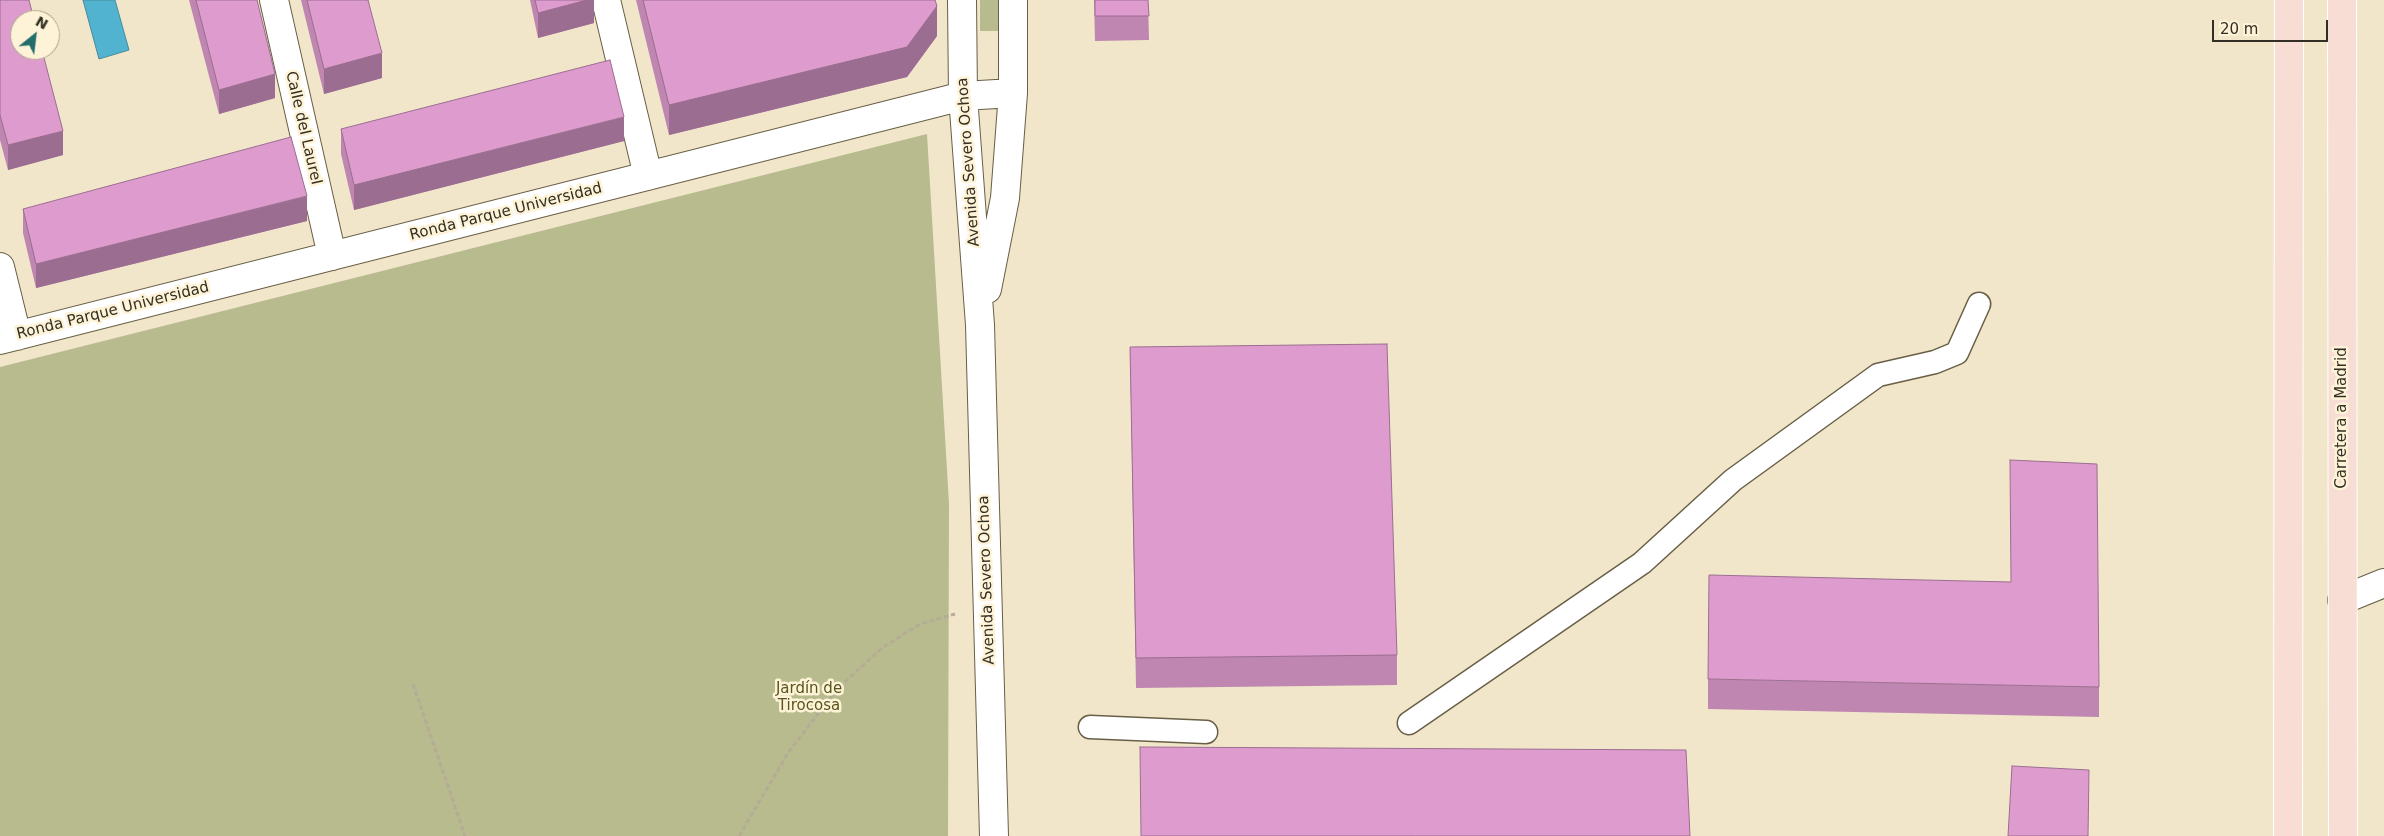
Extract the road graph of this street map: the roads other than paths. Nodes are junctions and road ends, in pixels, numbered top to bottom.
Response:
1 (274, 0) edge
2 (606, 0) edge
3 (962, 0) edge
4 (1013, 0) edge
5 (2289, 0) edge
6 (2342, 0) edge
7 (1013, 93) junction
8 (963, 96) junction
9 (648, 176) junction
10 (332, 256) junction
11 (0, 266) edge
12 (1979, 304) dead end
13 (980, 325) junction
14 (9, 338) edge
15 (2384, 582) edge
16 (2342, 600) junction
17 (1409, 723) dead end
18 (1090, 727) dead end
19 (1206, 732) dead end
20 (994, 836) edge
21 (2288, 836) edge
22 (2343, 836) edge

1 - 10 street, Calle del Laurel
2 - 9 street
3 - 8 street, Avenida Severo Ochoa
4 - 7 street, Avenida Severo Ochoa
5 - 21 main road
6 - 16 main road, Carretera a Madrid
7 - 8 street, Ronda Parque Universidad
7 - 13 street, Avenida Severo Ochoa
8 - 9 street, Ronda Parque Universidad
8 - 13 street, Avenida Severo Ochoa
9 - 10 street, Ronda Parque Universidad
10 - 14 street, Ronda Parque Universidad
11 - 14 street
12 - 17 lane
13 - 20 street, Avenida Severo Ochoa
15 - 16 street
16 - 22 main road, Carretera a Madrid
18 - 19 lane

